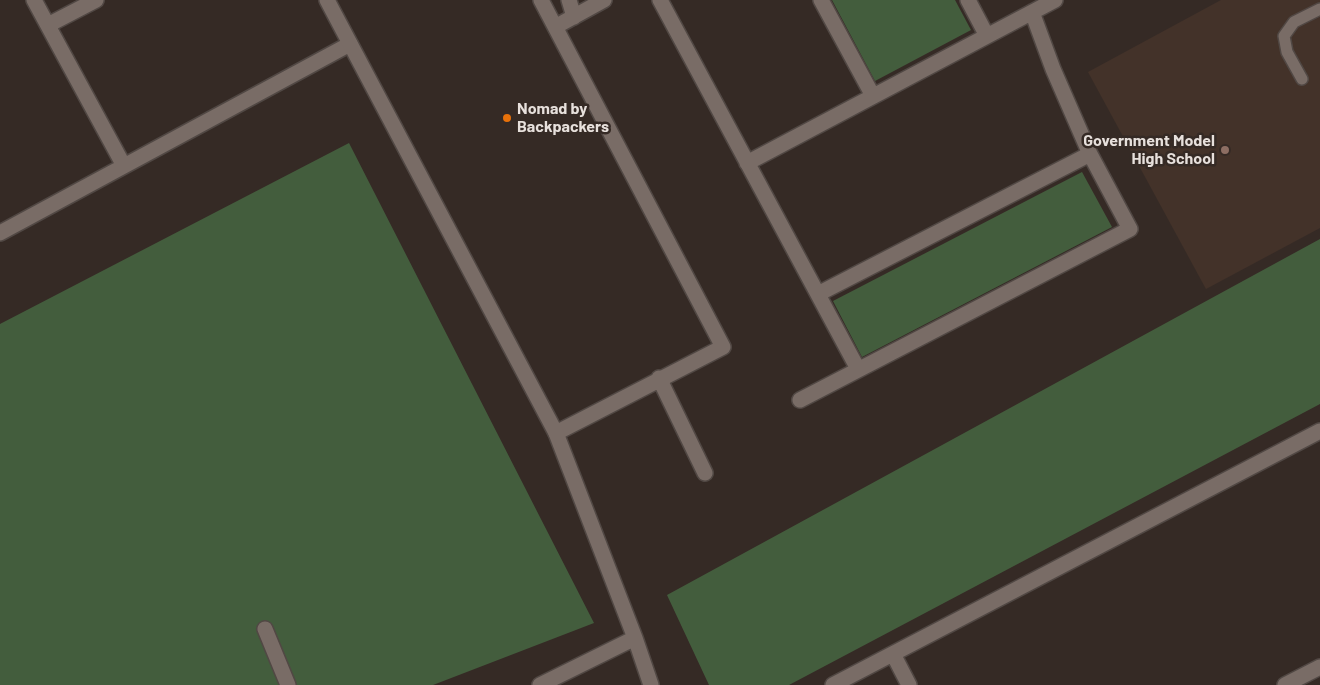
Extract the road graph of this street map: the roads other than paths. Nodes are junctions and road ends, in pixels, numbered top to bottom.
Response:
1 (34, 0) edge
2 (96, 0) edge
3 (326, 0) edge
4 (541, 0) edge
5 (569, 0) edge
6 (604, 0) edge
7 (660, 0) edge
8 (821, 0) edge
9 (968, 0) edge
10 (1055, 0) edge
11 (1320, 9) edge
12 (1032, 12) junction
13 (574, 17) junction
14 (48, 25) junction
15 (555, 27) junction
16 (987, 36) junction
17 (350, 44) junction
18 (1302, 79) dead end
19 (873, 96) junction
20 (1090, 154) junction
21 (748, 163) junction
22 (124, 166) junction
23 (0, 233) edge
24 (818, 294) junction
25 (858, 369) junction
26 (659, 378) junction
27 (800, 400) dead end
28 (1320, 431) edge
29 (556, 433) junction
30 (705, 473) dead end
31 (265, 629) dead end
32 (635, 638) junction
33 (893, 654) junction
34 (1320, 667) edge
35 (288, 685) edge
36 (540, 685) edge
37 (651, 685) edge
38 (833, 685) edge
39 (909, 685) edge
40 (1285, 685) edge

1 - 14 street
2 - 14 street
3 - 17 street
4 - 15 street
5 - 13 street
6 - 13 street
7 - 21 street
8 - 19 street
9 - 16 street
10 - 12 street
11 - 18 lane
12 - 16 street
12 - 20 street
13 - 15 street
14 - 22 street
15 - 26 street
16 - 19 street
17 - 22 street
17 - 29 street
19 - 21 street
20 - 24 street
20 - 25 street
21 - 24 street
22 - 23 street
24 - 25 street
25 - 27 street
26 - 29 street
26 - 30 street
28 - 33 street
29 - 32 street
31 - 35 street
32 - 36 street
32 - 37 street
33 - 38 street
33 - 39 street
34 - 40 street

